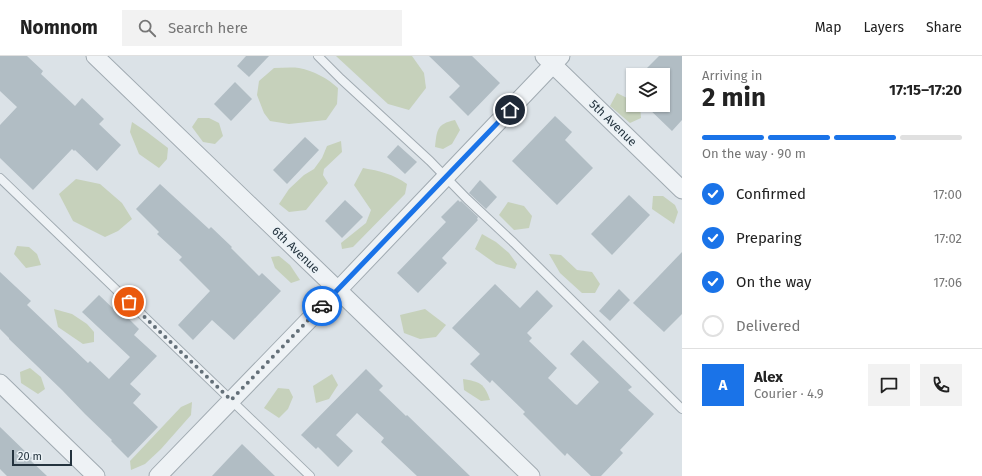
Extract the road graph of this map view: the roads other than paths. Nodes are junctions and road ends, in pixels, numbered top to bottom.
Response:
1 (95, 56) edge
2 (318, 56) edge
3 (553, 59) edge
4 (446, 177) junction
5 (0, 178) edge
6 (682, 190) edge
7 (338, 290) junction
8 (0, 383) edge
9 (231, 400) junction
10 (682, 409) edge
11 (96, 476) edge
12 (158, 476) edge
13 (310, 476) edge
14 (531, 476) edge

1 - 7 street, 6th Avenue
2 - 4 lane
3 - 4 street
3 - 6 street, 5th Avenue
4 - 7 street
4 - 10 lane
5 - 9 lane
7 - 9 street
7 - 14 street, 6th Avenue
8 - 11 street
9 - 12 street
9 - 13 lane

